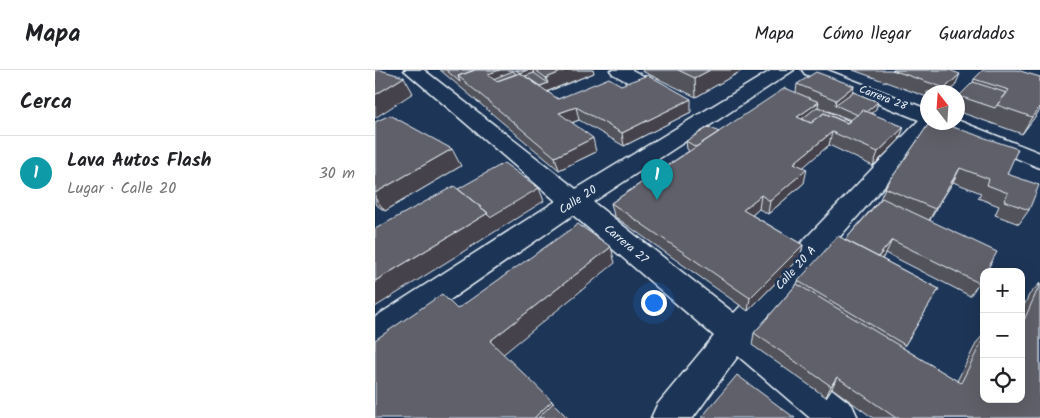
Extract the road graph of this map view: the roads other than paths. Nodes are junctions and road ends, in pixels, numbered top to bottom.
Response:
1 (785, 70) edge
2 (811, 70) edge
3 (404, 71) edge
4 (626, 71) edge
5 (694, 111) junction
6 (920, 113) edge
7 (921, 130) edge
8 (964, 130) edge
9 (1040, 161) edge
10 (574, 202) junction
11 (375, 334) edge
12 (735, 334) junction
13 (670, 418) edge
14 (839, 418) edge

1 - 5 street, Calle 20
2 - 6 street, Carrera 28
3 - 10 street, Carrera 27
4 - 5 street
5 - 10 street, Calle 20
7 - 12 street, Calle 20 A
8 - 9 street
10 - 11 street, Calle 20
10 - 12 street, Carrera 27
12 - 13 street, Calle 20 A
12 - 14 street, Carrera 27

